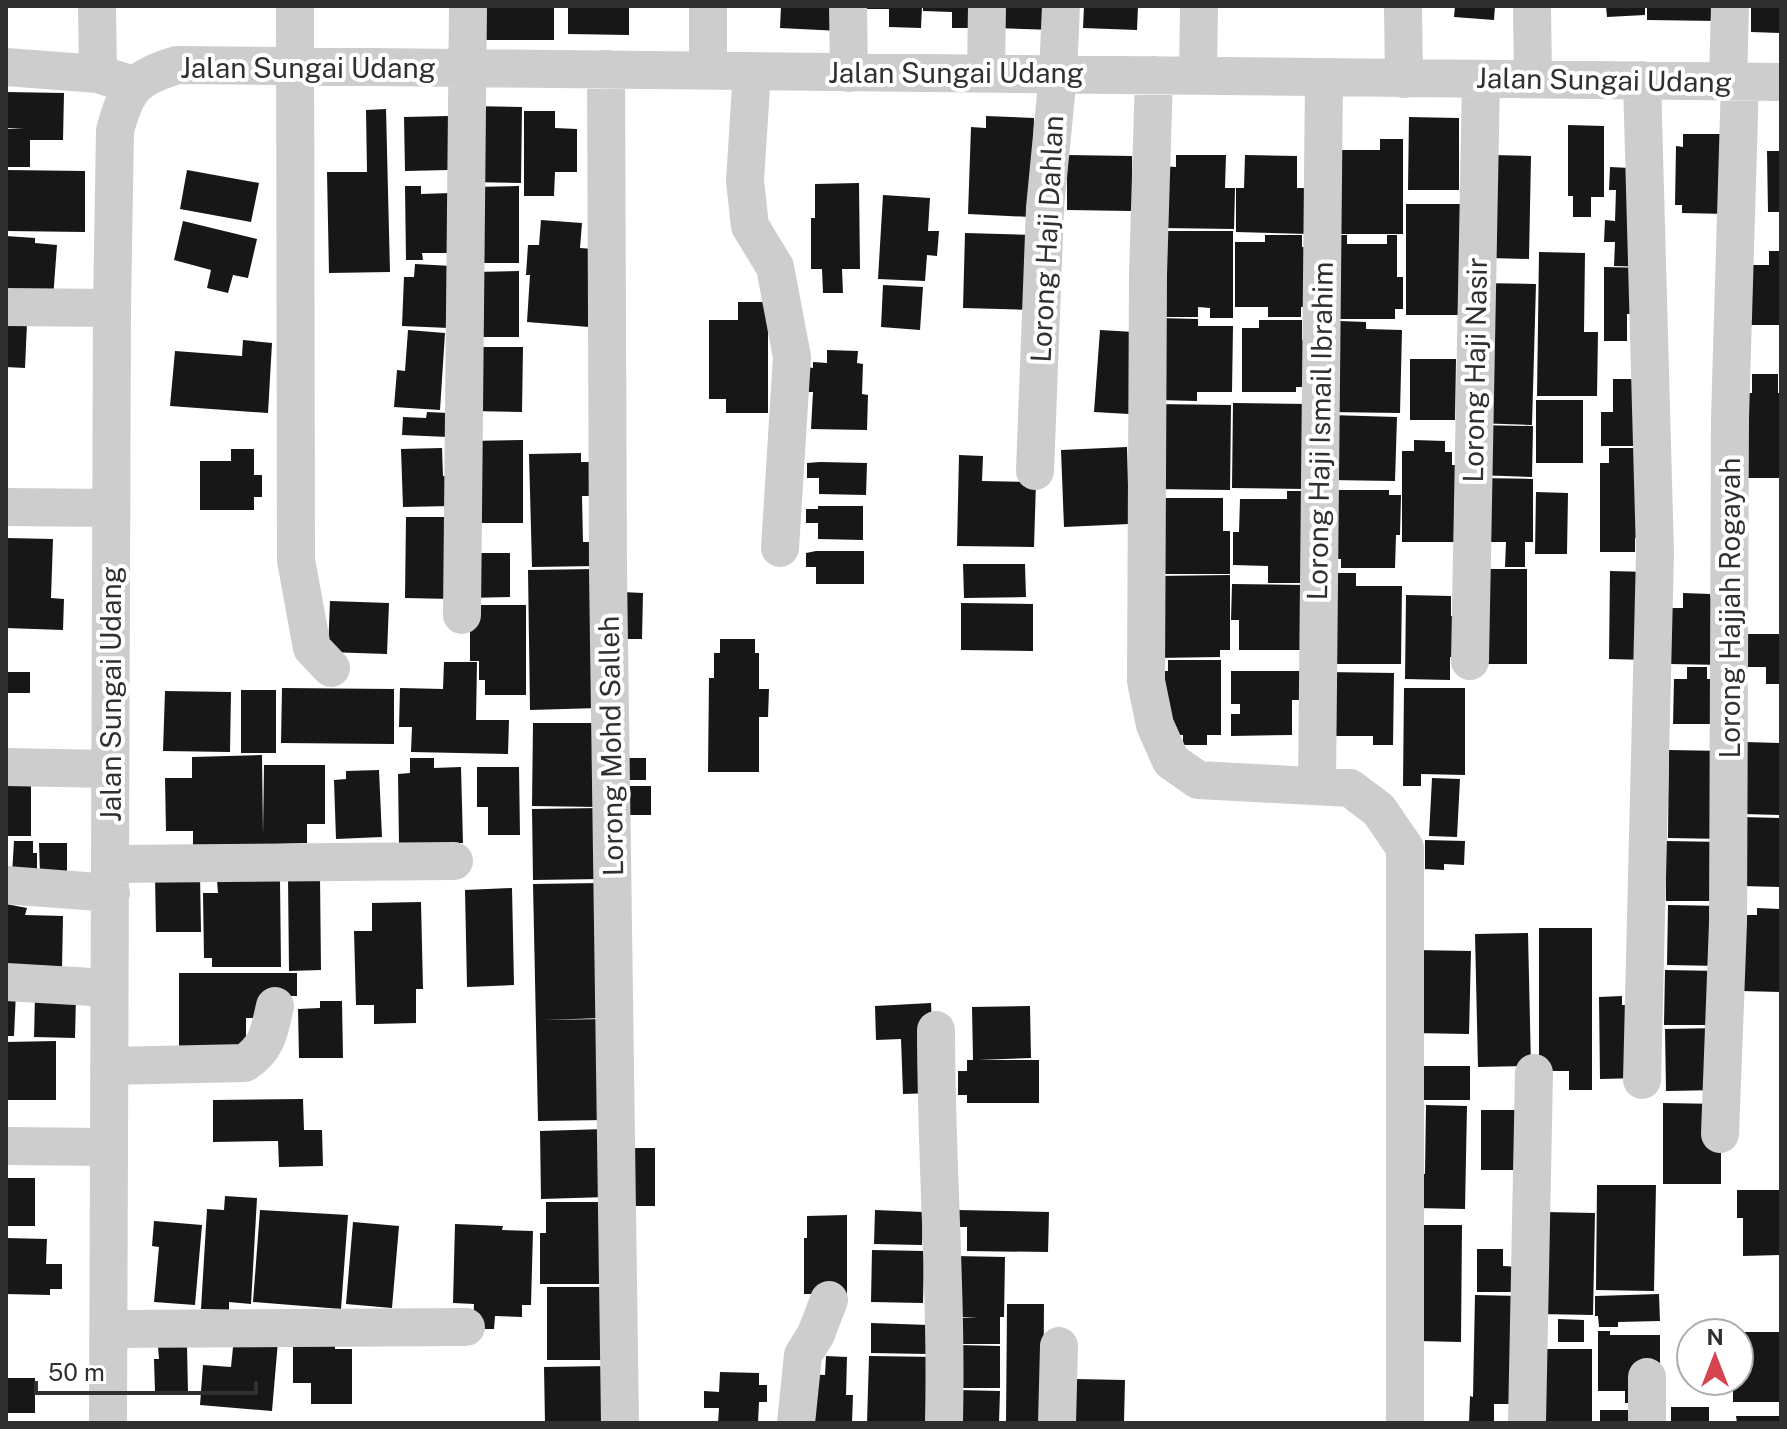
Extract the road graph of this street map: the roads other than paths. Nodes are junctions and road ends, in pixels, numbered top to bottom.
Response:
1 (97, 6) edge
2 (295, 6) edge
3 (468, 6) edge
4 (708, 6) edge
5 (848, 6) edge
6 (987, 6) edge
7 (1061, 6) edge
8 (1199, 6) edge
9 (1403, 6) edge
10 (1532, 6) edge
11 (1730, 6) edge
12 (297, 66) junction
13 (6, 67) edge
14 (469, 67) junction
15 (606, 69) junction
16 (708, 69) junction
17 (752, 71) junction
18 (849, 73) junction
19 (986, 73) junction
20 (1058, 74) junction
21 (1154, 75) junction
22 (1198, 75) junction
23 (1324, 77) junction
24 (116, 79) junction
25 (1404, 79) junction
26 (1481, 79) junction
27 (1533, 79) junction
28 (1642, 80) junction
29 (1734, 81) junction
30 (1781, 82) edge
31 (6, 307) edge
32 (112, 308) junction
33 (1035, 471) dead end
34 (6, 507) edge
35 (111, 508) junction
36 (780, 548) dead end
37 (462, 615) dead end
38 (1470, 661) dead end
39 (331, 668) dead end
40 (6, 767) edge
41 (110, 769) junction
42 (1317, 785) junction
43 (454, 861) dead end
44 (111, 878) junction
45 (6, 885) edge
46 (6, 982) edge
47 (109, 988) junction
48 (275, 1006) dead end
49 (936, 1030) dead end
50 (109, 1066) junction
51 (1534, 1073) dead end
52 (1642, 1080) dead end
53 (1720, 1134) dead end
54 (6, 1146) edge
55 (109, 1147) junction
56 (829, 1300) dead end
57 (466, 1327) dead end
58 (110, 1329) junction
59 (1059, 1346) dead end
60 (1647, 1377) dead end
61 (108, 1423) edge
62 (620, 1423) edge
63 (796, 1423) edge
64 (944, 1423) edge
65 (1057, 1423) edge
66 (1405, 1423) edge
67 (1527, 1423) edge
68 (1647, 1423) edge

1 - 24 street
2 - 12 street
3 - 14 street
4 - 16 street
5 - 18 street
6 - 19 street
7 - 20 street, Lorong Haji Dahlan
8 - 22 street
9 - 25 street
10 - 27 street
11 - 29 street, Lorong Hajjah Rogayah
12 - 14 street, Jalan Sungai Udang
12 - 24 street, Jalan Sungai Udang
12 - 39 street
13 - 24 street
14 - 15 street, Jalan Sungai Udang
14 - 37 street
15 - 16 street, Jalan Sungai Udang
15 - 62 street, Lorong Mohd Salleh
16 - 17 street, Jalan Sungai Udang
17 - 18 street, Jalan Sungai Udang
17 - 36 street
18 - 19 street, Jalan Sungai Udang
19 - 20 street, Jalan Sungai Udang
20 - 21 street, Jalan Sungai Udang
20 - 33 street, Lorong Haji Dahlan
21 - 22 street, Jalan Sungai Udang
21 - 42 street
22 - 23 street, Jalan Sungai Udang
23 - 25 street, Jalan Sungai Udang
23 - 42 street, Lorong Haji Ismail Ibrahim
24 - 32 street, Jalan Sungai Udang
25 - 26 street, Jalan Sungai Udang
26 - 27 street, Jalan Sungai Udang
26 - 38 street, Lorong Haji Nasir
27 - 28 street, Jalan Sungai Udang
28 - 29 street, Jalan Sungai Udang
28 - 52 street
29 - 30 street, Jalan Sungai Udang
29 - 53 street, Lorong Hajjah Rogayah
31 - 32 street
32 - 35 street, Jalan Sungai Udang
34 - 35 street
35 - 41 street, Jalan Sungai Udang
40 - 41 street
41 - 44 street, Jalan Sungai Udang
42 - 66 street
43 - 44 street
44 - 45 street
44 - 47 street, Jalan Sungai Udang
46 - 47 street
47 - 50 street, Jalan Sungai Udang
48 - 50 street
49 - 64 street
50 - 55 street, Jalan Sungai Udang
51 - 67 street
54 - 55 street
55 - 58 street, Jalan Sungai Udang
56 - 63 street
57 - 58 street
58 - 61 street, Jalan Sungai Udang
59 - 65 street
60 - 68 street

